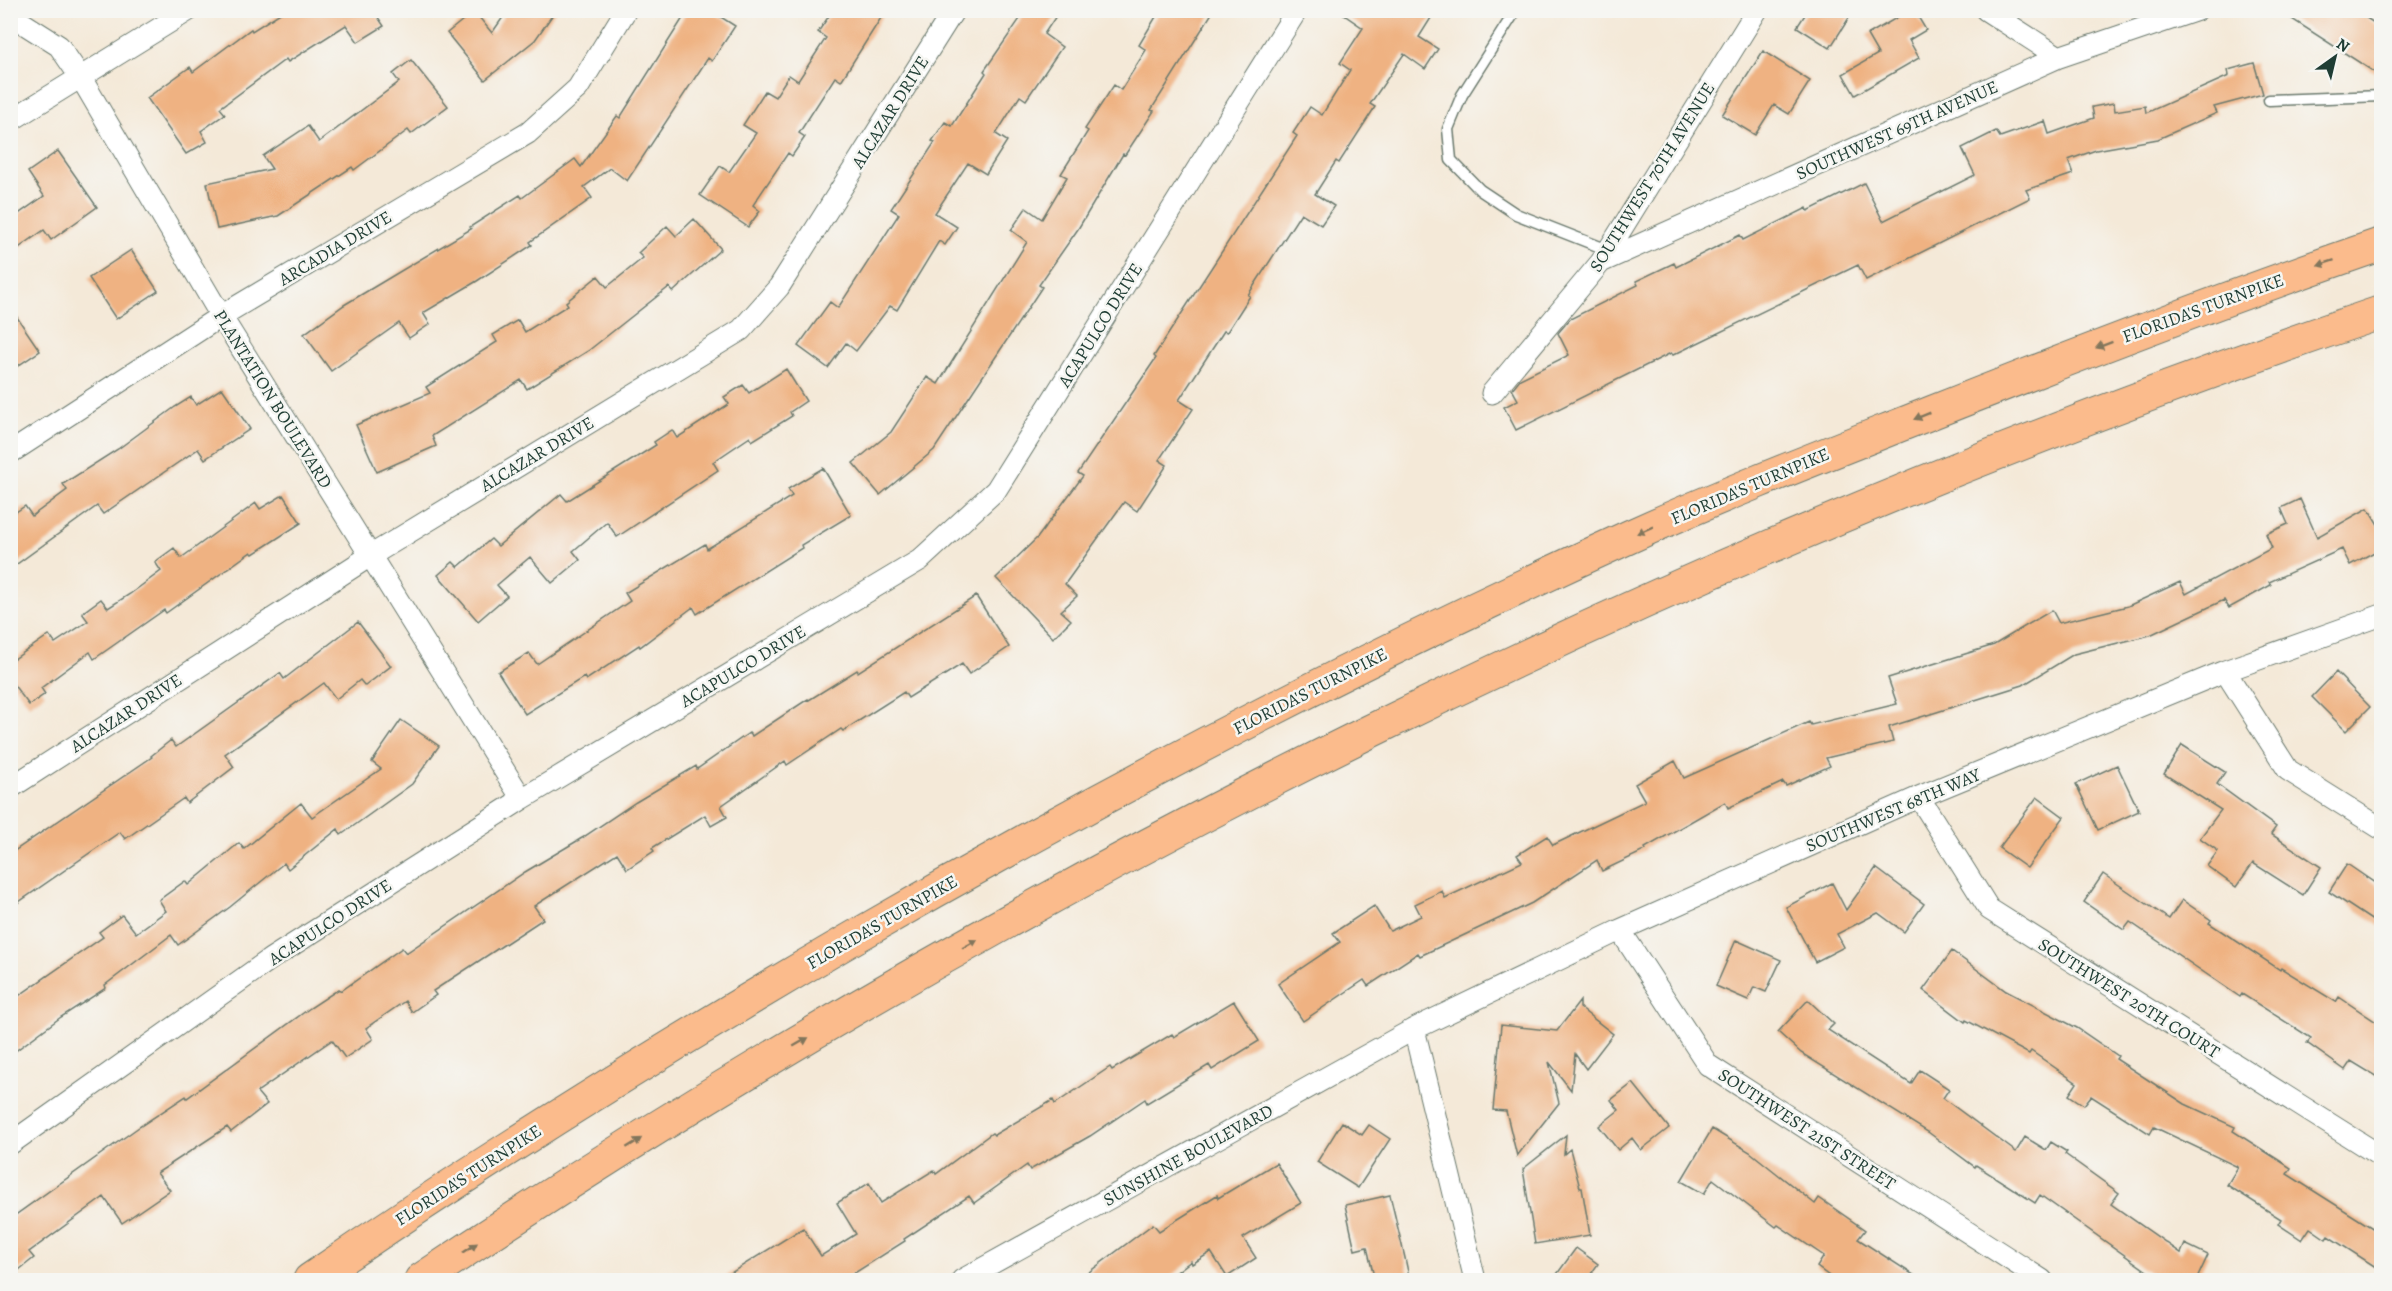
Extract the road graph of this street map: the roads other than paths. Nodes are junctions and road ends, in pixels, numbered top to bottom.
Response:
1 (189, 10) edge
2 (626, 10) edge
3 (954, 10) edge
4 (1297, 10) edge
5 (1516, 10) edge
6 (1757, 10) edge
7 (1986, 10) edge
8 (2197, 10) edge
9 (10, 15) edge
10 (2059, 57) junction
11 (81, 78) junction
12 (2382, 96) edge
13 (2270, 100) dead end
14 (10, 121) edge
15 (2382, 244) edge
16 (1605, 256) junction
17 (2382, 312) edge
18 (221, 316) junction
19 (1492, 393) dead end
20 (10, 453) edge
21 (370, 556) junction
22 (2382, 615) edge
23 (2225, 671) junction
24 (10, 788) edge
25 (1919, 797) junction
26 (522, 799) junction
27 (2382, 829) edge
28 (1620, 930) junction
29 (1414, 1029) junction
30 (10, 1144) edge
31 (2382, 1157) edge
32 (310, 1281) edge
33 (421, 1281) edge
34 (962, 1281) edge
35 (1475, 1281) edge
36 (2042, 1281) edge

1 - 11 street
2 - 18 street, ARCADIA DRIVE
3 - 21 street, ALCAZAR DRIVE
4 - 26 street, ACAPULCO DRIVE
5 - 16 lane
6 - 16 street, SOUTHWEST 70TH AVENUE
7 - 10 street
8 - 10 street, SOUTHWEST 69TH AVENUE
9 - 11 street, PLANTATION BOULEVARD
10 - 16 street, SOUTHWEST 69TH AVENUE
11 - 14 street
11 - 18 street, PLANTATION BOULEVARD
12 - 13 lane
15 -> 32 highway, FLORIDA'S TURNPIKE
16 - 19 street, SOUTHWEST 70TH AVENUE
33 -> 17 highway
18 - 20 street, ARCADIA DRIVE
18 - 21 street, PLANTATION BOULEVARD
21 - 24 street, ALCAZAR DRIVE
21 - 26 street, PLANTATION BOULEVARD
22 - 23 street, SOUTHWEST 68TH WAY
23 - 25 street, SOUTHWEST 68TH WAY
23 - 27 street
25 - 28 street, SOUTHWEST 68TH WAY
25 - 31 street, SOUTHWEST 20TH COURT
26 - 30 street, ACAPULCO DRIVE
28 - 29 street, SOUTHWEST 68TH WAY
28 - 36 street, SOUTHWEST 21ST STREET
29 - 34 street, SUNSHINE BOULEVARD
29 - 35 street

